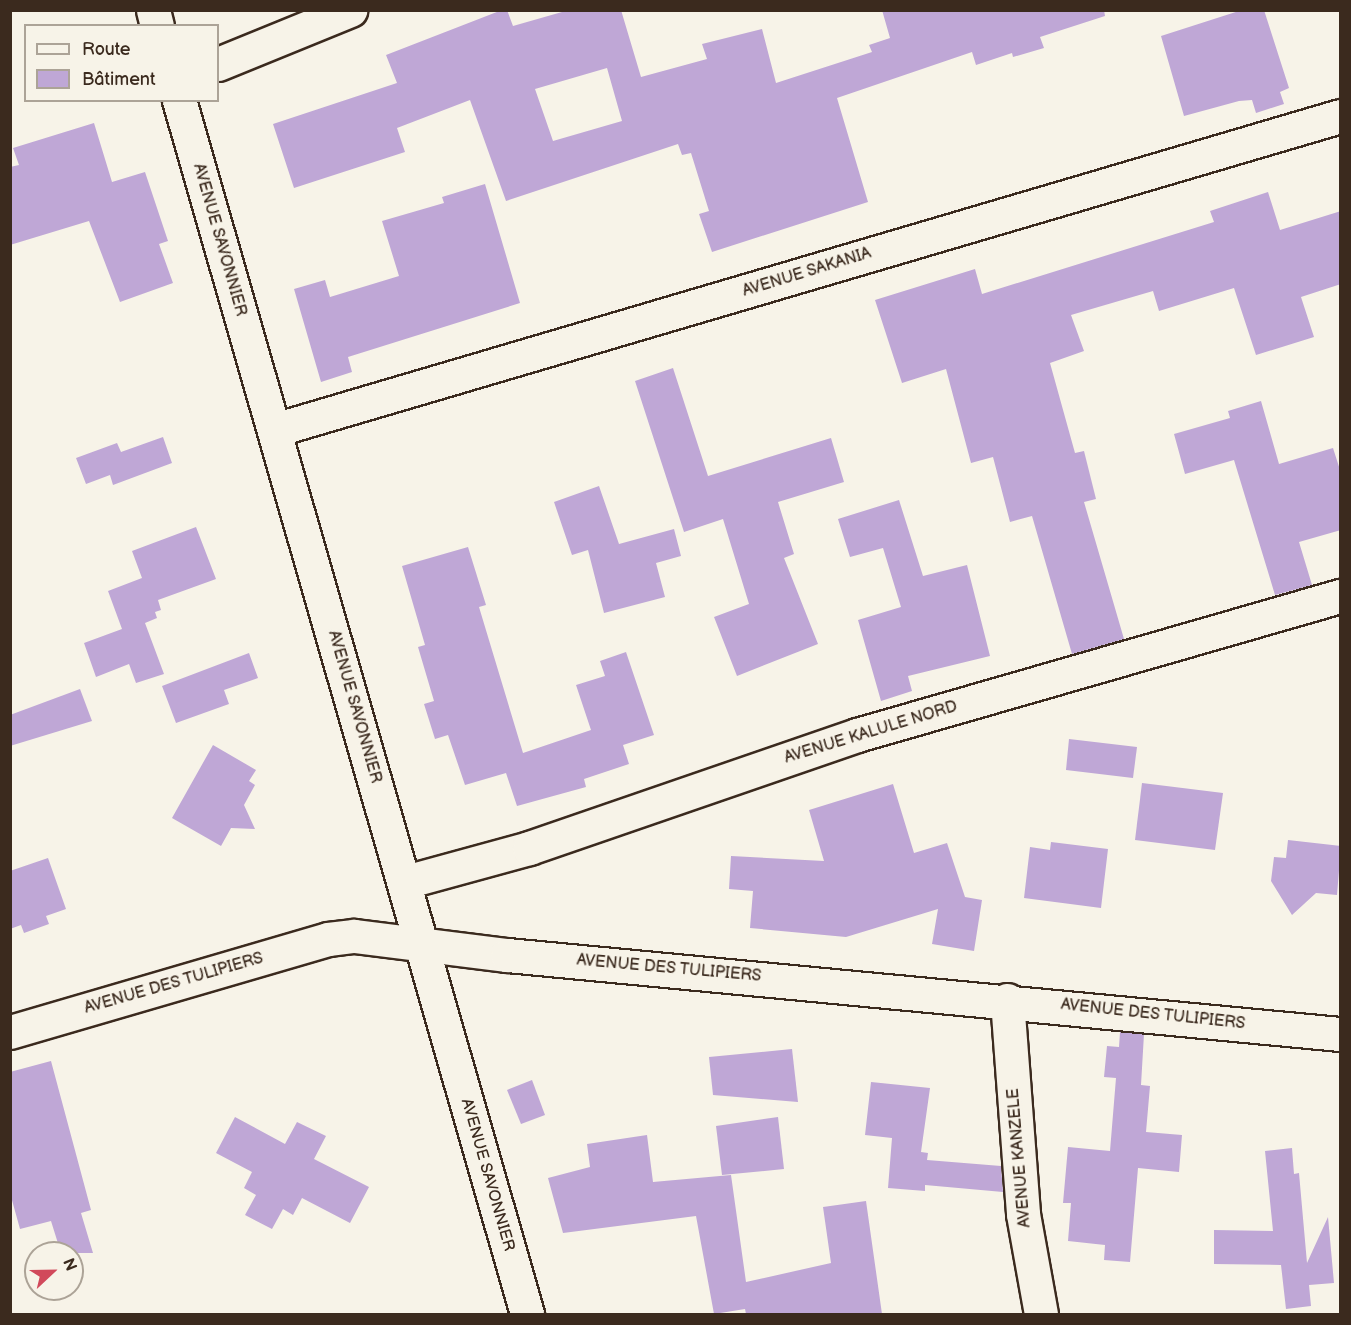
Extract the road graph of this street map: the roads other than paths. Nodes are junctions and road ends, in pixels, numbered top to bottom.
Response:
1 (350, 10) edge
2 (219, 64) edge
3 (180, 102) edge
4 (1341, 116) edge
5 (274, 430) junction
6 (1341, 596) edge
7 (405, 882) junction
8 (422, 943) junction
9 (1007, 1000) junction
10 (10, 1032) edge
11 (1341, 1034) edge
12 (526, 1314) edge
13 (1041, 1314) edge

1 - 2 street
3 - 5 street, AVENUE SAVONNIER
4 - 5 street, AVENUE SAKANIA
5 - 7 street, AVENUE SAVONNIER
6 - 7 street, AVENUE KALULE NORD
7 - 8 street, AVENUE SAVONNIER
8 - 9 street, AVENUE DES TULIPIERS
8 - 10 street, AVENUE DES TULIPIERS
8 - 12 street, AVENUE SAVONNIER
9 - 11 street, AVENUE DES TULIPIERS
9 - 13 street, AVENUE KANZELE

